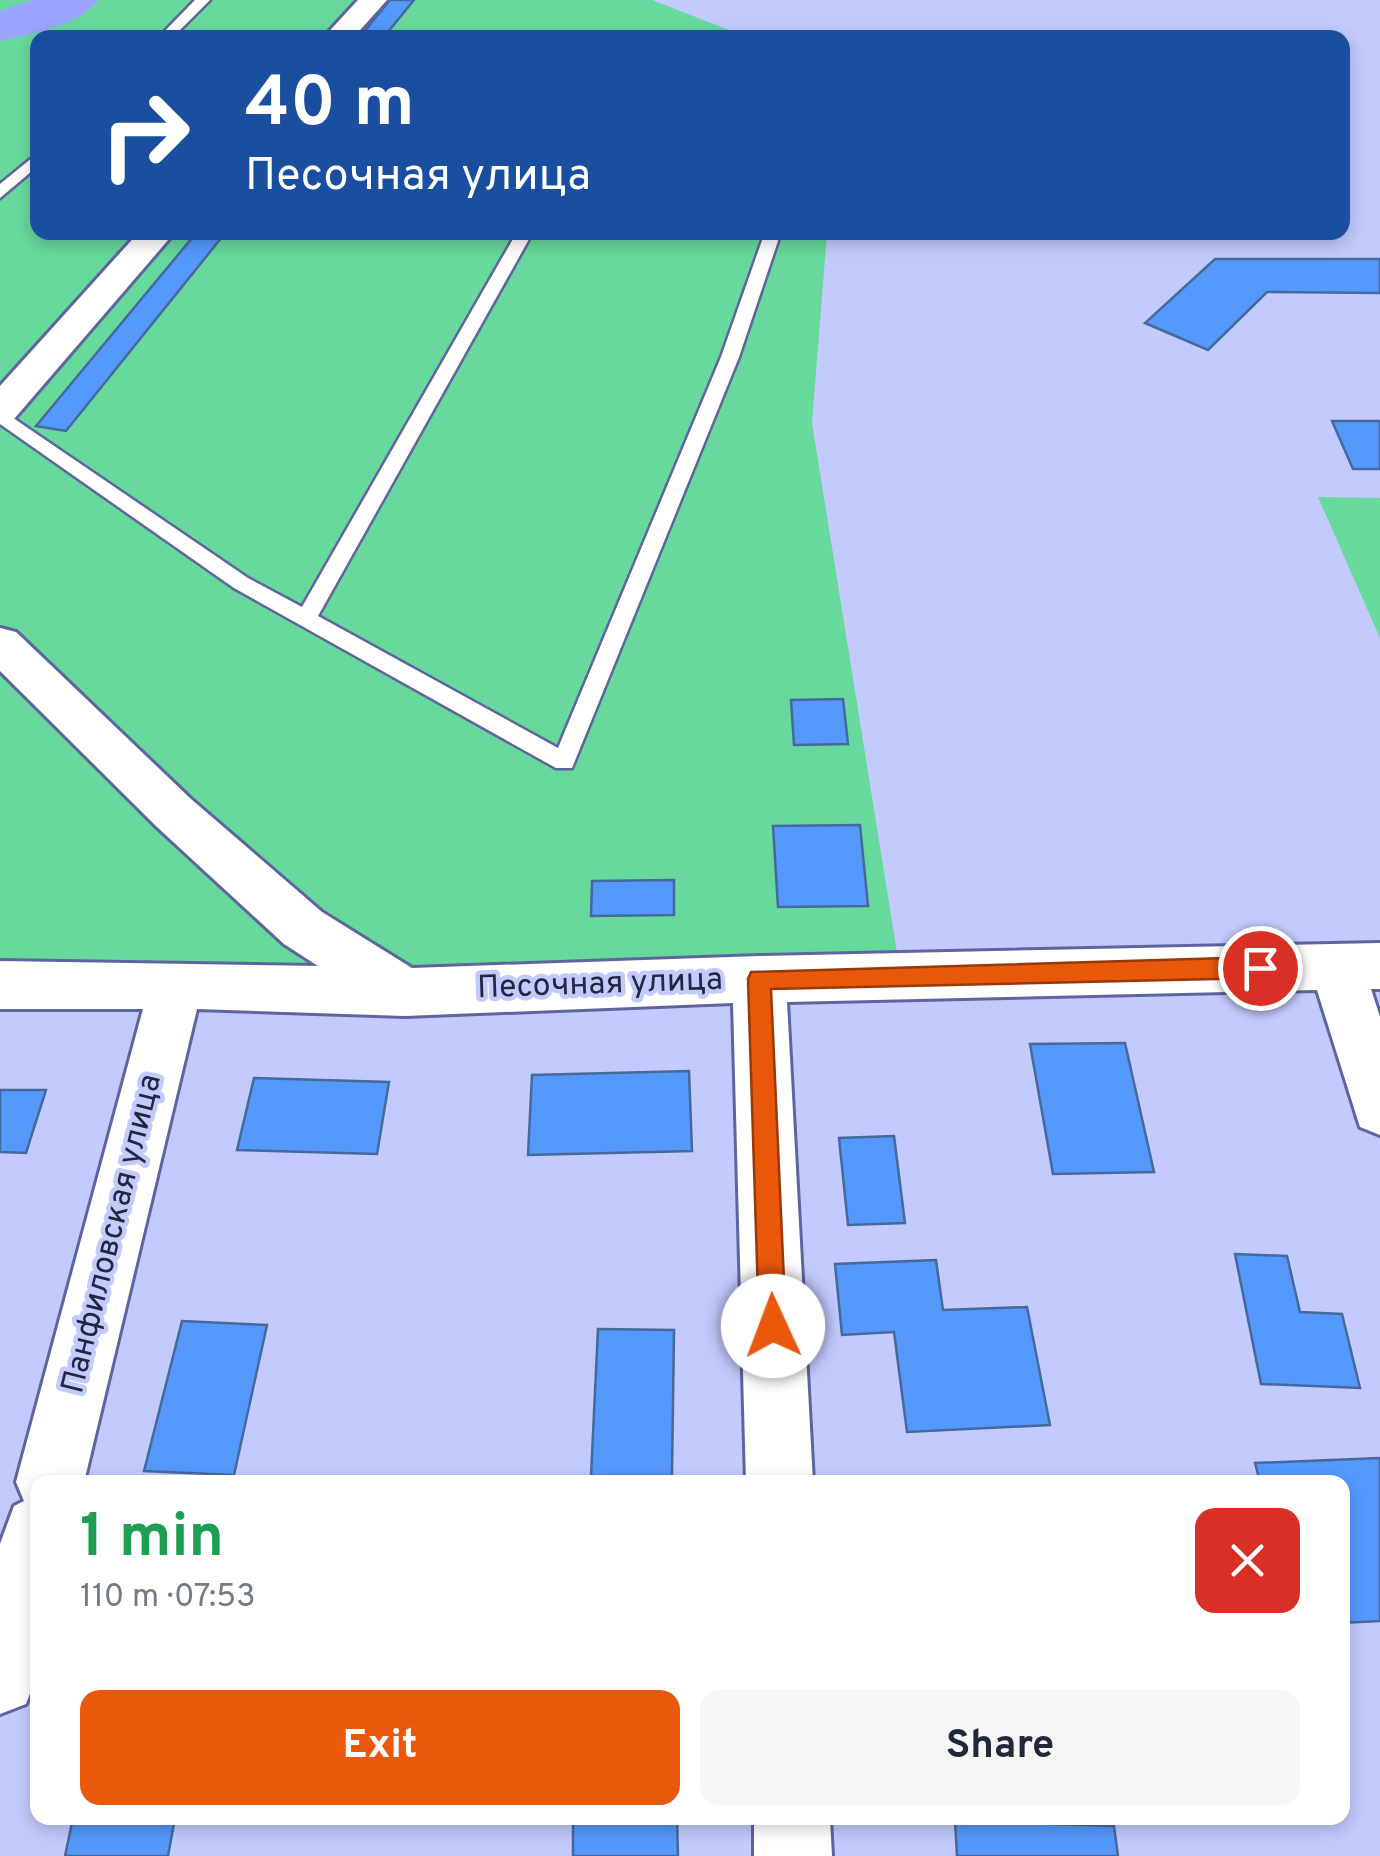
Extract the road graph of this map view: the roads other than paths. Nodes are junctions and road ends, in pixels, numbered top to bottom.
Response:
1 (204, 0) edge
2 (373, 0) edge
3 (172, 30) edge
4 (344, 30) edge
5 (30, 165) edge
6 (0, 193) edge
7 (151, 240) edge
8 (520, 240) edge
9 (771, 240) edge
10 (0, 413) edge
11 (306, 619) junction
12 (0, 644) edge
13 (1358, 966) edge
14 (759, 979) junction
15 (176, 984) junction
16 (0, 985) edge
17 (405, 992) junction
18 (1380, 1108) edge
19 (52, 1475) edge
20 (779, 1475) edge
21 (30, 1561) edge
22 (0, 1678) edge
23 (792, 1825) edge
24 (793, 1856) edge

1 - 3 lane
2 - 4 street
5 - 6 lane
7 - 10 street
8 - 11 lane
9 - 11 lane
10 - 11 lane
12 - 17 street
13 - 14 street, Песочная улица
13 - 18 street
14 - 17 street, Песочная улица
14 - 20 street
15 - 16 street, Песочная улица
15 - 17 street, Песочная улица
15 - 19 street, Панфиловская улица
21 - 22 street
23 - 24 street

